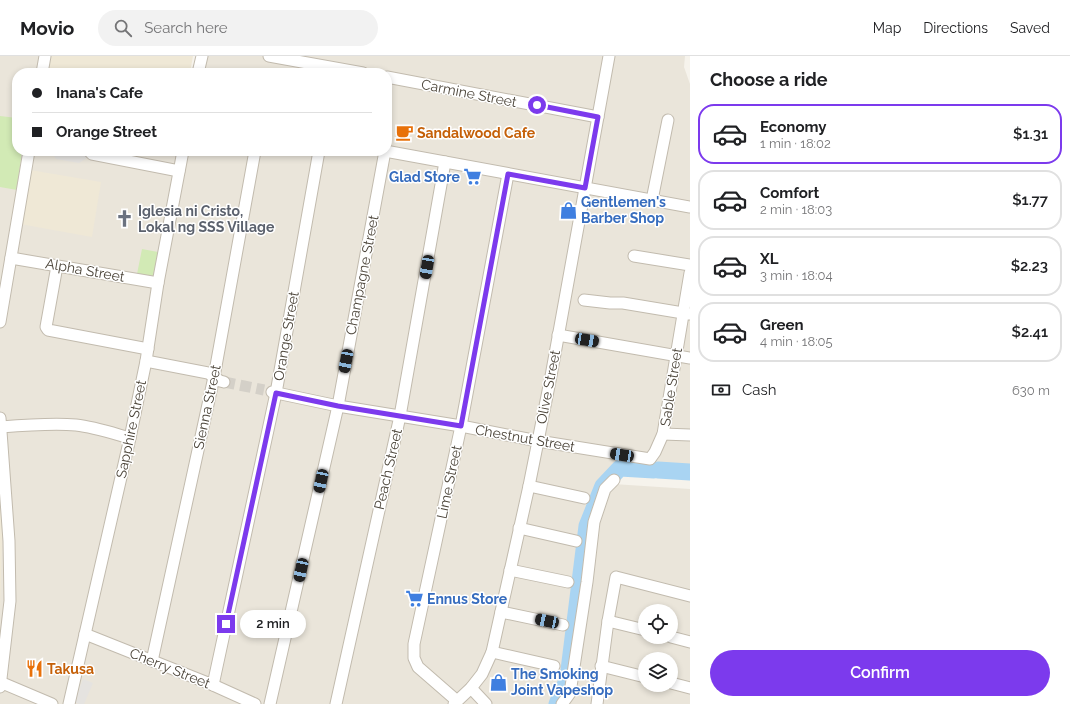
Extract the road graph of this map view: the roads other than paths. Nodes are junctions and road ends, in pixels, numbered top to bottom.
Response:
1 (45, 56) edge
2 (202, 56) edge
3 (269, 56) edge
4 (609, 56) edge
5 (43, 68) edge
6 (199, 68) edge
7 (335, 68) edge
8 (392, 78) edge
9 (598, 117) junction
10 (668, 120) dead end
11 (392, 152) edge
12 (28, 156) edge
13 (102, 156) edge
14 (182, 156) edge
15 (254, 156) edge
16 (318, 156) edge
17 (384, 156) edge
18 (445, 162) junction
19 (179, 171) junction
20 (508, 174) junction
21 (585, 188) junction
22 (652, 200) junction
23 (690, 207) edge
24 (634, 256) dead end
25 (11, 258) junction
26 (690, 265) edge
27 (57, 266) junction
28 (690, 273) edge
29 (158, 283) junction
30 (2, 293) edge
31 (584, 300) dead end
32 (686, 314) edge
33 (0, 322) edge
34 (558, 334) junction
35 (148, 349) junction
36 (676, 356) junction
37 (690, 358) edge
38 (146, 361) junction
39 (219, 380) junction
40 (274, 393) junction
41 (338, 406) junction
42 (400, 416) junction
43 (0, 422) edge
44 (461, 426) junction
45 (663, 434) junction
46 (690, 435) edge
47 (130, 438) junction
48 (538, 441) junction
49 (655, 452) joint
50 (614, 480) dead end
51 (529, 486) junction
52 (584, 498) dead end
53 (519, 528) junction
54 (576, 540) dead end
55 (510, 570) junction
56 (568, 582) dead end
57 (690, 596) edge
58 (501, 612) junction
59 (608, 621) junction
60 (563, 625) dead end
61 (638, 628) edge
62 (85, 634) junction
63 (678, 639) edge
64 (690, 642) edge
65 (492, 652) junction
66 (152, 661) junction
67 (554, 666) dead end
68 (601, 666) junction
69 (638, 675) edge
70 (0, 684) edge
71 (213, 685) junction
72 (678, 685) edge
73 (471, 688) junction
74 (690, 688) edge
75 (455, 702) edge
76 (52, 704) edge
77 (69, 704) edge
78 (255, 704) edge
79 (270, 704) edge
80 (336, 704) edge
81 (486, 704) edge
82 (562, 704) edge
83 (597, 704) edge

1 - 5 street
2 - 6 street
3 - 7 street
4 - 9 street, Olive Street
8 - 9 street, Carmine Street
9 - 21 street, Olive Street
10 - 22 street
11 - 18 street
12 - 25 street
13 - 19 street
14 - 19 street, Sapphire Street
15 - 39 street, Sienna Street
16 - 40 street, Orange Street
17 - 41 street, Champagne Street
18 - 20 street
18 - 42 street, Peach Street
19 - 29 street, Sapphire Street
20 - 21 street
20 - 44 street, Lime Street
21 - 22 street
21 - 34 street, Olive Street
22 - 23 street
24 - 26 street
25 - 27 street, Alpha Street
25 - 30 street
27 - 29 street, Alpha Street
27 - 35 street
28 - 32 street, Sable Street
29 - 35 street, Sapphire Street
30 - 33 street
31 - 32 street
32 - 36 street, Sable Street
34 - 36 street
34 - 48 street, Olive Street
35 - 38 street, Sapphire Street
36 - 37 street
36 - 45 street, Sable Street
38 - 39 street
38 - 47 street, Sapphire Street
39 - 66 street, Sienna Street
40 - 41 street, Chestnut Street
40 - 71 street, Orange Street
41 - 42 street, Chestnut Street
41 - 79 street, Champagne Street
42 - 44 street, Chestnut Street
42 - 80 street, Peach Street
43 - 47 street
43 - 70 street
44 - 48 street, Chestnut Street
44 - 75 street, Lime Street
45 - 46 street
45 - 49 street, Sable Street
47 - 62 street, Sapphire Street
48 - 49 street, Chestnut Street
48 - 51 street, Olive Street
50 - 82 street
51 - 52 street
51 - 53 street, Olive Street
53 - 54 street
53 - 55 street, Olive Street
55 - 56 street
55 - 58 street, Olive Street
57 - 59 street
58 - 60 street
58 - 65 street, Olive Street
59 - 61 street
59 - 68 street
62 - 66 street, Cherry Street
62 - 77 street, Sapphire Street
63 - 64 street
65 - 67 street
65 - 73 street, Olive Street
66 - 71 street, Cherry Street
68 - 69 street
68 - 83 street
70 - 76 street
71 - 78 street, Cherry Street
72 - 74 street
73 - 75 street, Olive Street
73 - 81 street

